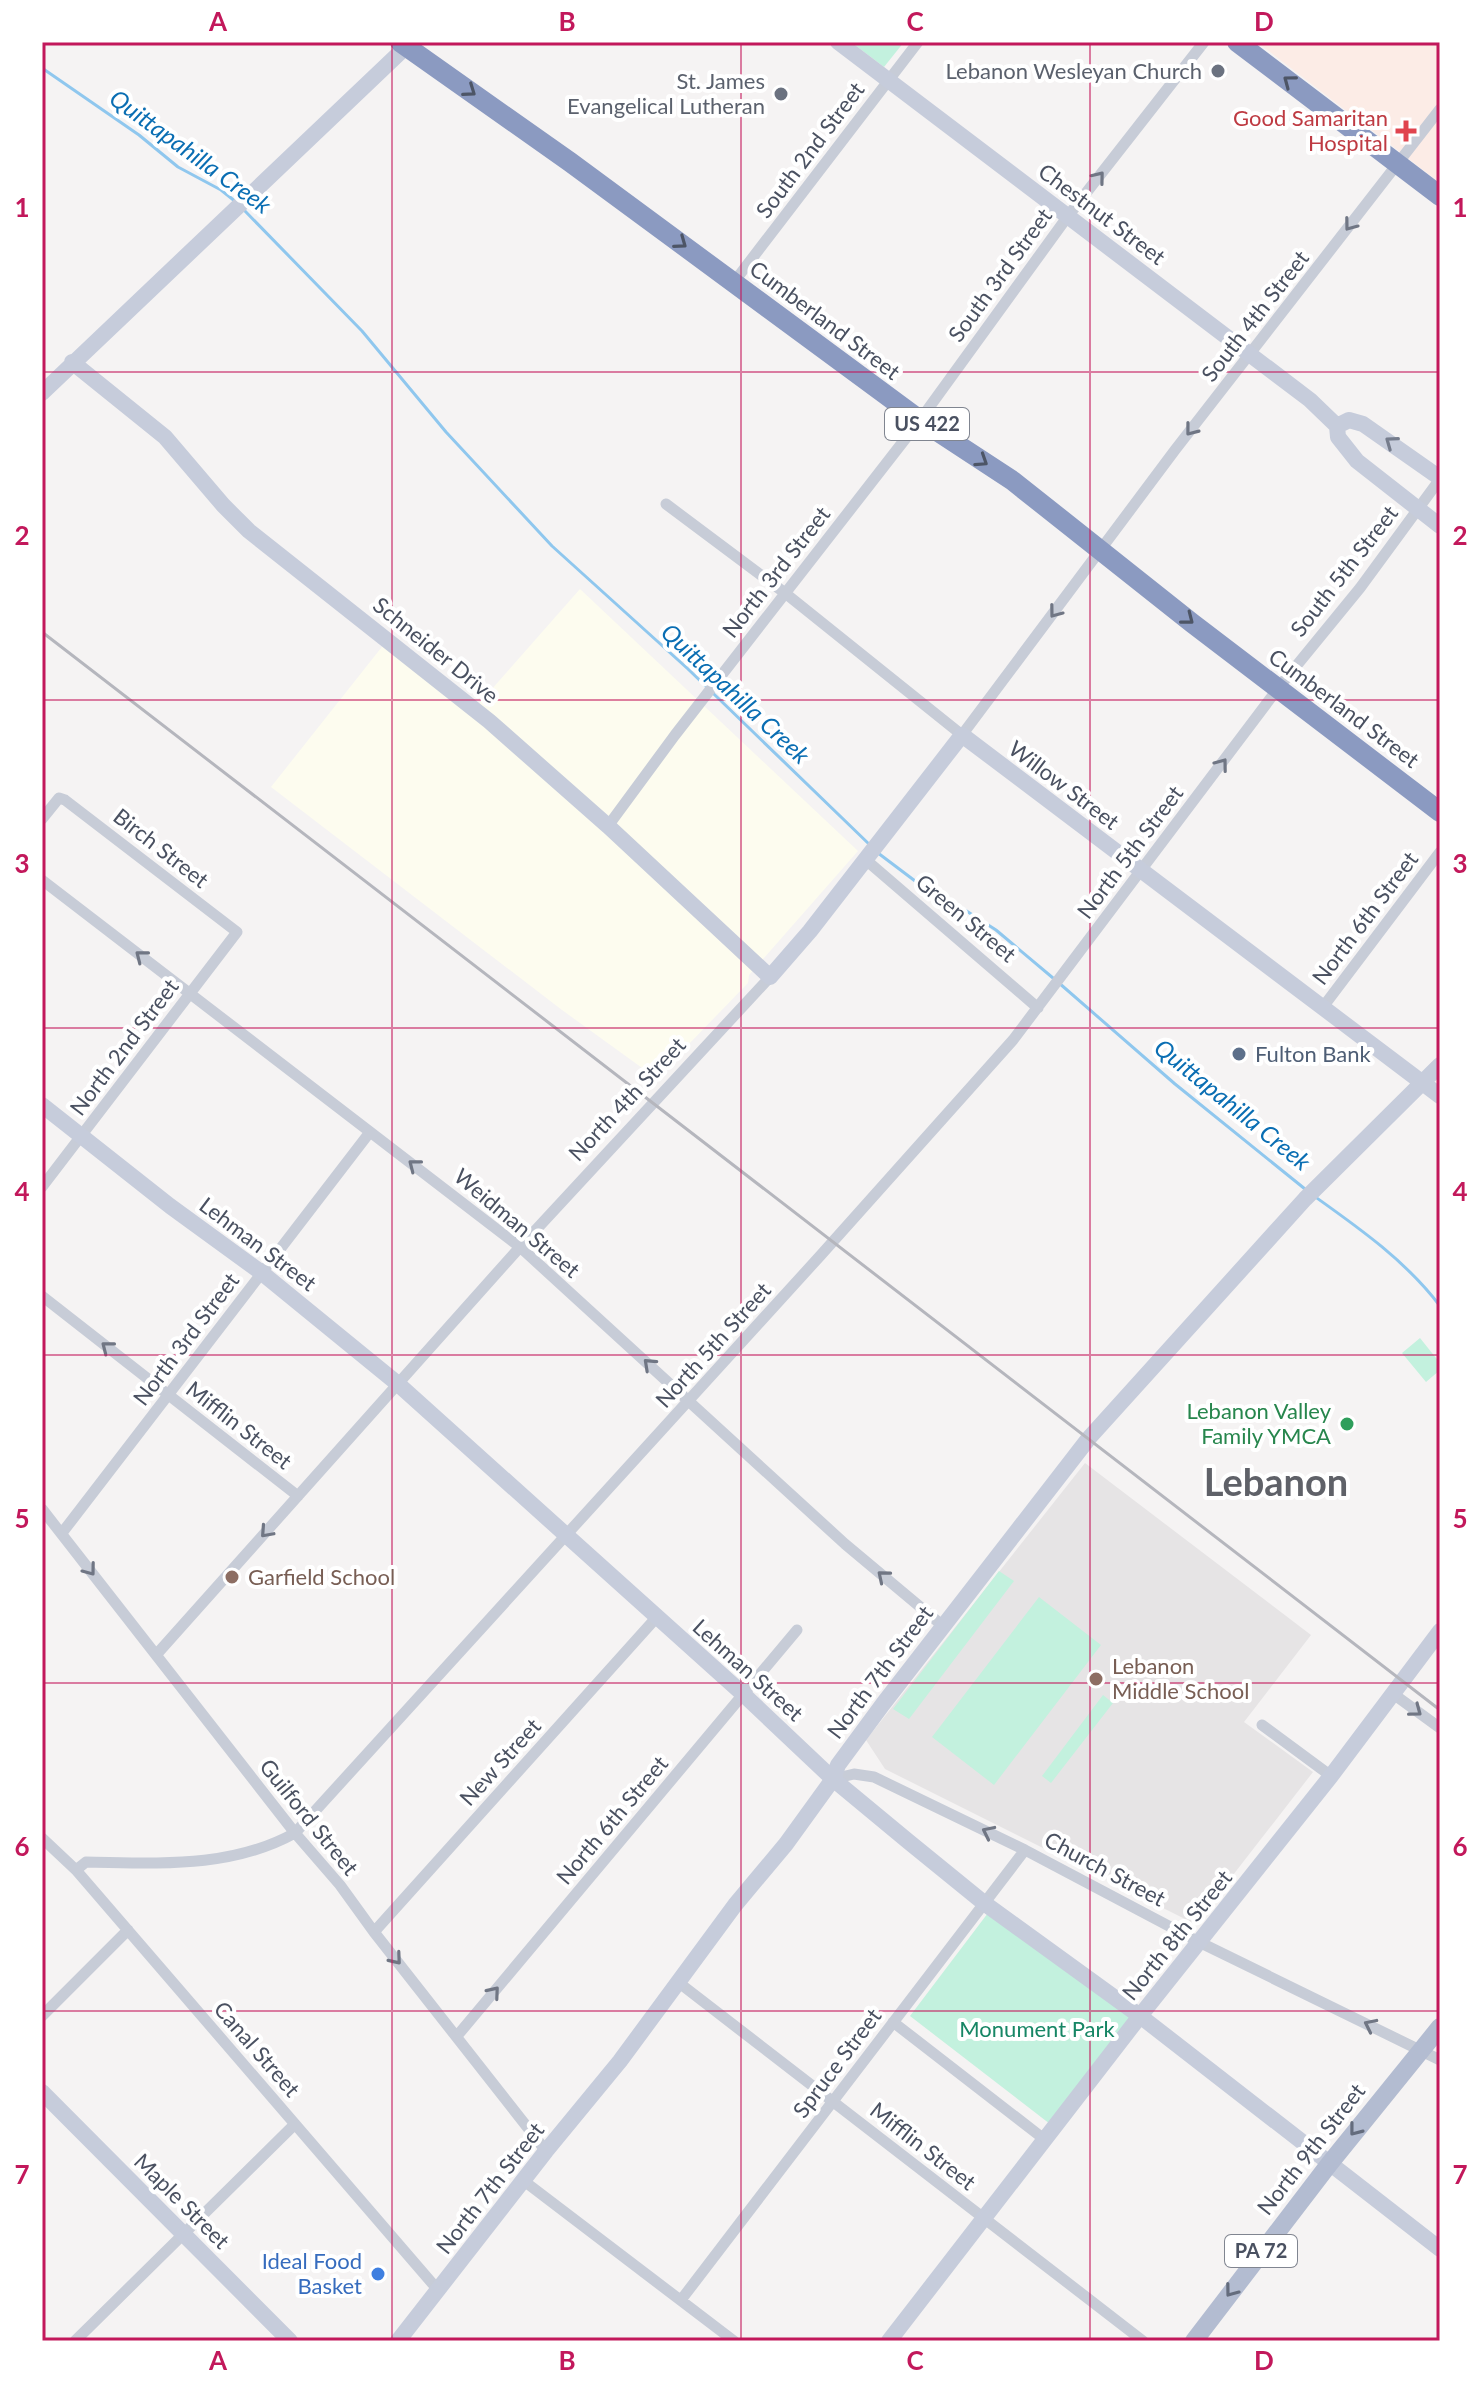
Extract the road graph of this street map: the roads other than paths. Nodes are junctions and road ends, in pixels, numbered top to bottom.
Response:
1 (838, 42) edge
2 (918, 42) edge
3 (1204, 42) edge
4 (1237, 42) edge
5 (406, 43) edge
6 (889, 80) junction
7 (1440, 109) edge
8 (1397, 163) junction
9 (1440, 196) edge
10 (1068, 216) junction
11 (734, 282) junction
12 (1249, 356) junction
13 (72, 362) junction
14 (42, 393) edge
15 (920, 420) junction
16 (1337, 426) junction
17 (1440, 478) edge
18 (666, 504) dead end
19 (1418, 509) junction
20 (1440, 526) edge
21 (1102, 550) junction
22 (785, 593) junction
23 (1279, 687) junction
24 (962, 735) junction
25 (1440, 812) edge
26 (42, 819) edge
27 (608, 826) junction
28 (1440, 852) edge
29 (872, 853) junction
30 (1141, 871) junction
31 (42, 880) edge
32 (237, 932) joint
33 (770, 977) junction
34 (190, 994) junction
35 (1323, 1007) junction
36 (1038, 1008) junction
37 (1440, 1065) edge
38 (1422, 1082) junction
39 (1440, 1096) edge
40 (42, 1105) edge
41 (370, 1132) junction
42 (81, 1136) junction
43 (42, 1187) edge
44 (520, 1247) junction
45 (262, 1273) junction
46 (42, 1296) edge
47 (398, 1384) junction
48 (169, 1395) junction
49 (689, 1401) junction
50 (298, 1496) junction
51 (42, 1509) edge
52 (62, 1533) junction
53 (566, 1536) junction
54 (656, 1618) junction
55 (943, 1626) junction
56 (797, 1630) dead end
57 (1440, 1631) edge
58 (156, 1655) junction
59 (1392, 1693) junction
60 (743, 1694) junction
61 (1262, 1725) dead end
62 (1440, 1728) edge
63 (1331, 1776) junction
64 (833, 1779) junction
65 (295, 1833) junction
66 (42, 1838) edge
67 (1025, 1850) junction
68 (76, 1870) junction
69 (984, 1903) junction
70 (128, 1930) junction
71 (374, 1932) junction
72 (1199, 1942) junction
73 (678, 1982) junction
74 (42, 2016) edge
75 (1140, 2016) junction
76 (893, 2022) junction
77 (1440, 2027) edge
78 (457, 2036) junction
79 (1419, 2050) junction
80 (1440, 2060) edge
81 (42, 2092) edge
82 (833, 2102) junction
83 (295, 2124) junction
84 (1044, 2139) junction
85 (546, 2151) junction
86 (1330, 2163) junction
87 (524, 2181) junction
88 (985, 2219) junction
89 (183, 2234) junction
90 (1440, 2249) edge
91 (438, 2290) junction
92 (681, 2300) junction
93 (75, 2341) edge
94 (290, 2341) edge
95 (398, 2341) edge
96 (734, 2341) edge
97 (889, 2341) edge
98 (1143, 2341) edge
99 (1194, 2341) edge

1 - 6 street, Chestnut Street
2 - 6 street, South 2nd Street
10 -> 3 street, South 3rd Street
8 -> 4 highway
5 -> 11 highway, Cumberland Street / US 422
5 - 13 street
6 - 10 street, Chestnut Street
6 - 11 street, South 2nd Street
7 - 8 street, South 4th Street
8 - 9 highway
8 -> 12 street, South 4th Street
10 - 12 street, Chestnut Street
10 - 15 street, South 3rd Street
11 - 15 highway, Cumberland Street / US 422
12 - 16 street, Chestnut Street
12 -> 21 street, South 4th Street
13 - 14 street
13 - 27 street, Schneider Drive
15 -> 21 highway, Cumberland Street / US 422
15 - 22 street, North 3rd Street
17 -> 16 street
16 - 19 street, Chestnut Street
17 - 19 street, South 5th Street
18 - 22 street, Willow Street
19 - 20 street, Chestnut Street
19 - 23 street, South 5th Street
21 -> 23 highway, Cumberland Street / US 422
21 -> 24 street, North 4th Street
22 - 24 street, Willow Street
22 - 27 street, North 3rd Street
23 - 25 highway, Cumberland Street / US 422
30 -> 23 street, North 5th Street
24 - 29 street, North 4th Street
24 - 30 street, Willow Street
26 - 32 street, Birch Street
27 - 33 street, Schneider Drive
28 - 35 street, North 6th Street
29 - 33 street, North 4th Street
29 - 36 street, Green Street
30 - 35 street, Willow Street
30 - 36 street, North 5th Street
34 -> 31 street, Weidman Street
32 - 34 street, North 2nd Street
33 - 44 street, North 4th Street
34 - 41 street, Weidman Street
34 - 42 street, North 2nd Street
35 - 38 street, Willow Street
36 - 49 street, North 5th Street
37 - 38 street, North 7th Street
38 - 39 street, Willow Street
38 - 55 street, North 7th Street
40 - 42 street, Lehman Street
44 -> 41 street, Weidman Street
41 - 45 street, North 3rd Street
42 - 43 street, North 2nd Street
42 - 45 street, Lehman Street
44 - 47 street, North 4th Street
49 -> 44 street, Weidman Street
45 - 47 street, Lehman Street
45 - 48 street, North 3rd Street
48 -> 46 street, Mifflin Street
47 - 50 street, North 4th Street
47 - 53 street, Lehman Street
48 - 50 street, Mifflin Street
48 - 52 street, North 3rd Street
49 - 53 street, North 5th Street
55 -> 49 street, Weidman Street
50 -> 58 street, North 4th Street
51 - 52 street, Guilford Street
52 -> 58 street, Guilford Street
53 - 54 street, Lehman Street
53 - 65 street, North 5th Street
54 - 60 street, Lehman Street
54 - 71 street, New Street
55 - 64 street, North 7th Street
56 - 60 street, North 6th Street
57 - 59 street, North 8th Street
58 - 65 street, Guilford Street
59 -> 62 street
59 - 63 street, North 8th Street
60 - 64 street, Lehman Street
78 -> 60 street, North 6th Street
61 - 63 street
63 - 72 street, North 8th Street
67 -> 64 street, Church Street
64 - 69 street, Lehman Street
64 - 73 street, North 7th Street
65 - 68 street, North 5th Street
65 - 71 street, Guilford Street
66 - 68 street, Canal Street
67 - 69 street, Spruce Street
67 - 72 street, Church Street
68 - 70 street, Canal Street
69 - 75 street, Lehman Street
69 - 76 street, Spruce Street
70 - 74 street
70 - 83 street, Canal Street
71 -> 78 street, Guilford Street
72 - 75 street, North 8th Street
79 -> 72 street, Church Street
73 - 82 street, Mifflin Street
73 - 85 street, North 7th Street
75 - 84 street, North 8th Street
75 - 86 street, Lehman Street
76 - 82 street, Spruce Street
76 - 84 street
77 - 79 main road, North 9th Street / PA 72
78 - 85 street, Guilford Street
79 - 80 street, Church Street
79 -> 86 main road, North 9th Street / PA 72
81 - 89 street, Maple Street
82 - 88 street, Mifflin Street
82 - 92 street, Spruce Street
83 - 89 street
83 - 91 street, Canal Street
84 - 88 street, North 8th Street
85 - 87 street, North 7th Street
86 - 90 street, Lehman Street
86 -> 99 main road, North 9th Street / PA 72
87 - 91 street, North 7th Street
87 - 92 street
88 - 97 street, North 8th Street
88 - 98 street, Mifflin Street
89 - 93 street
89 - 94 street, Maple Street
91 - 95 street, North 7th Street
92 - 96 street

